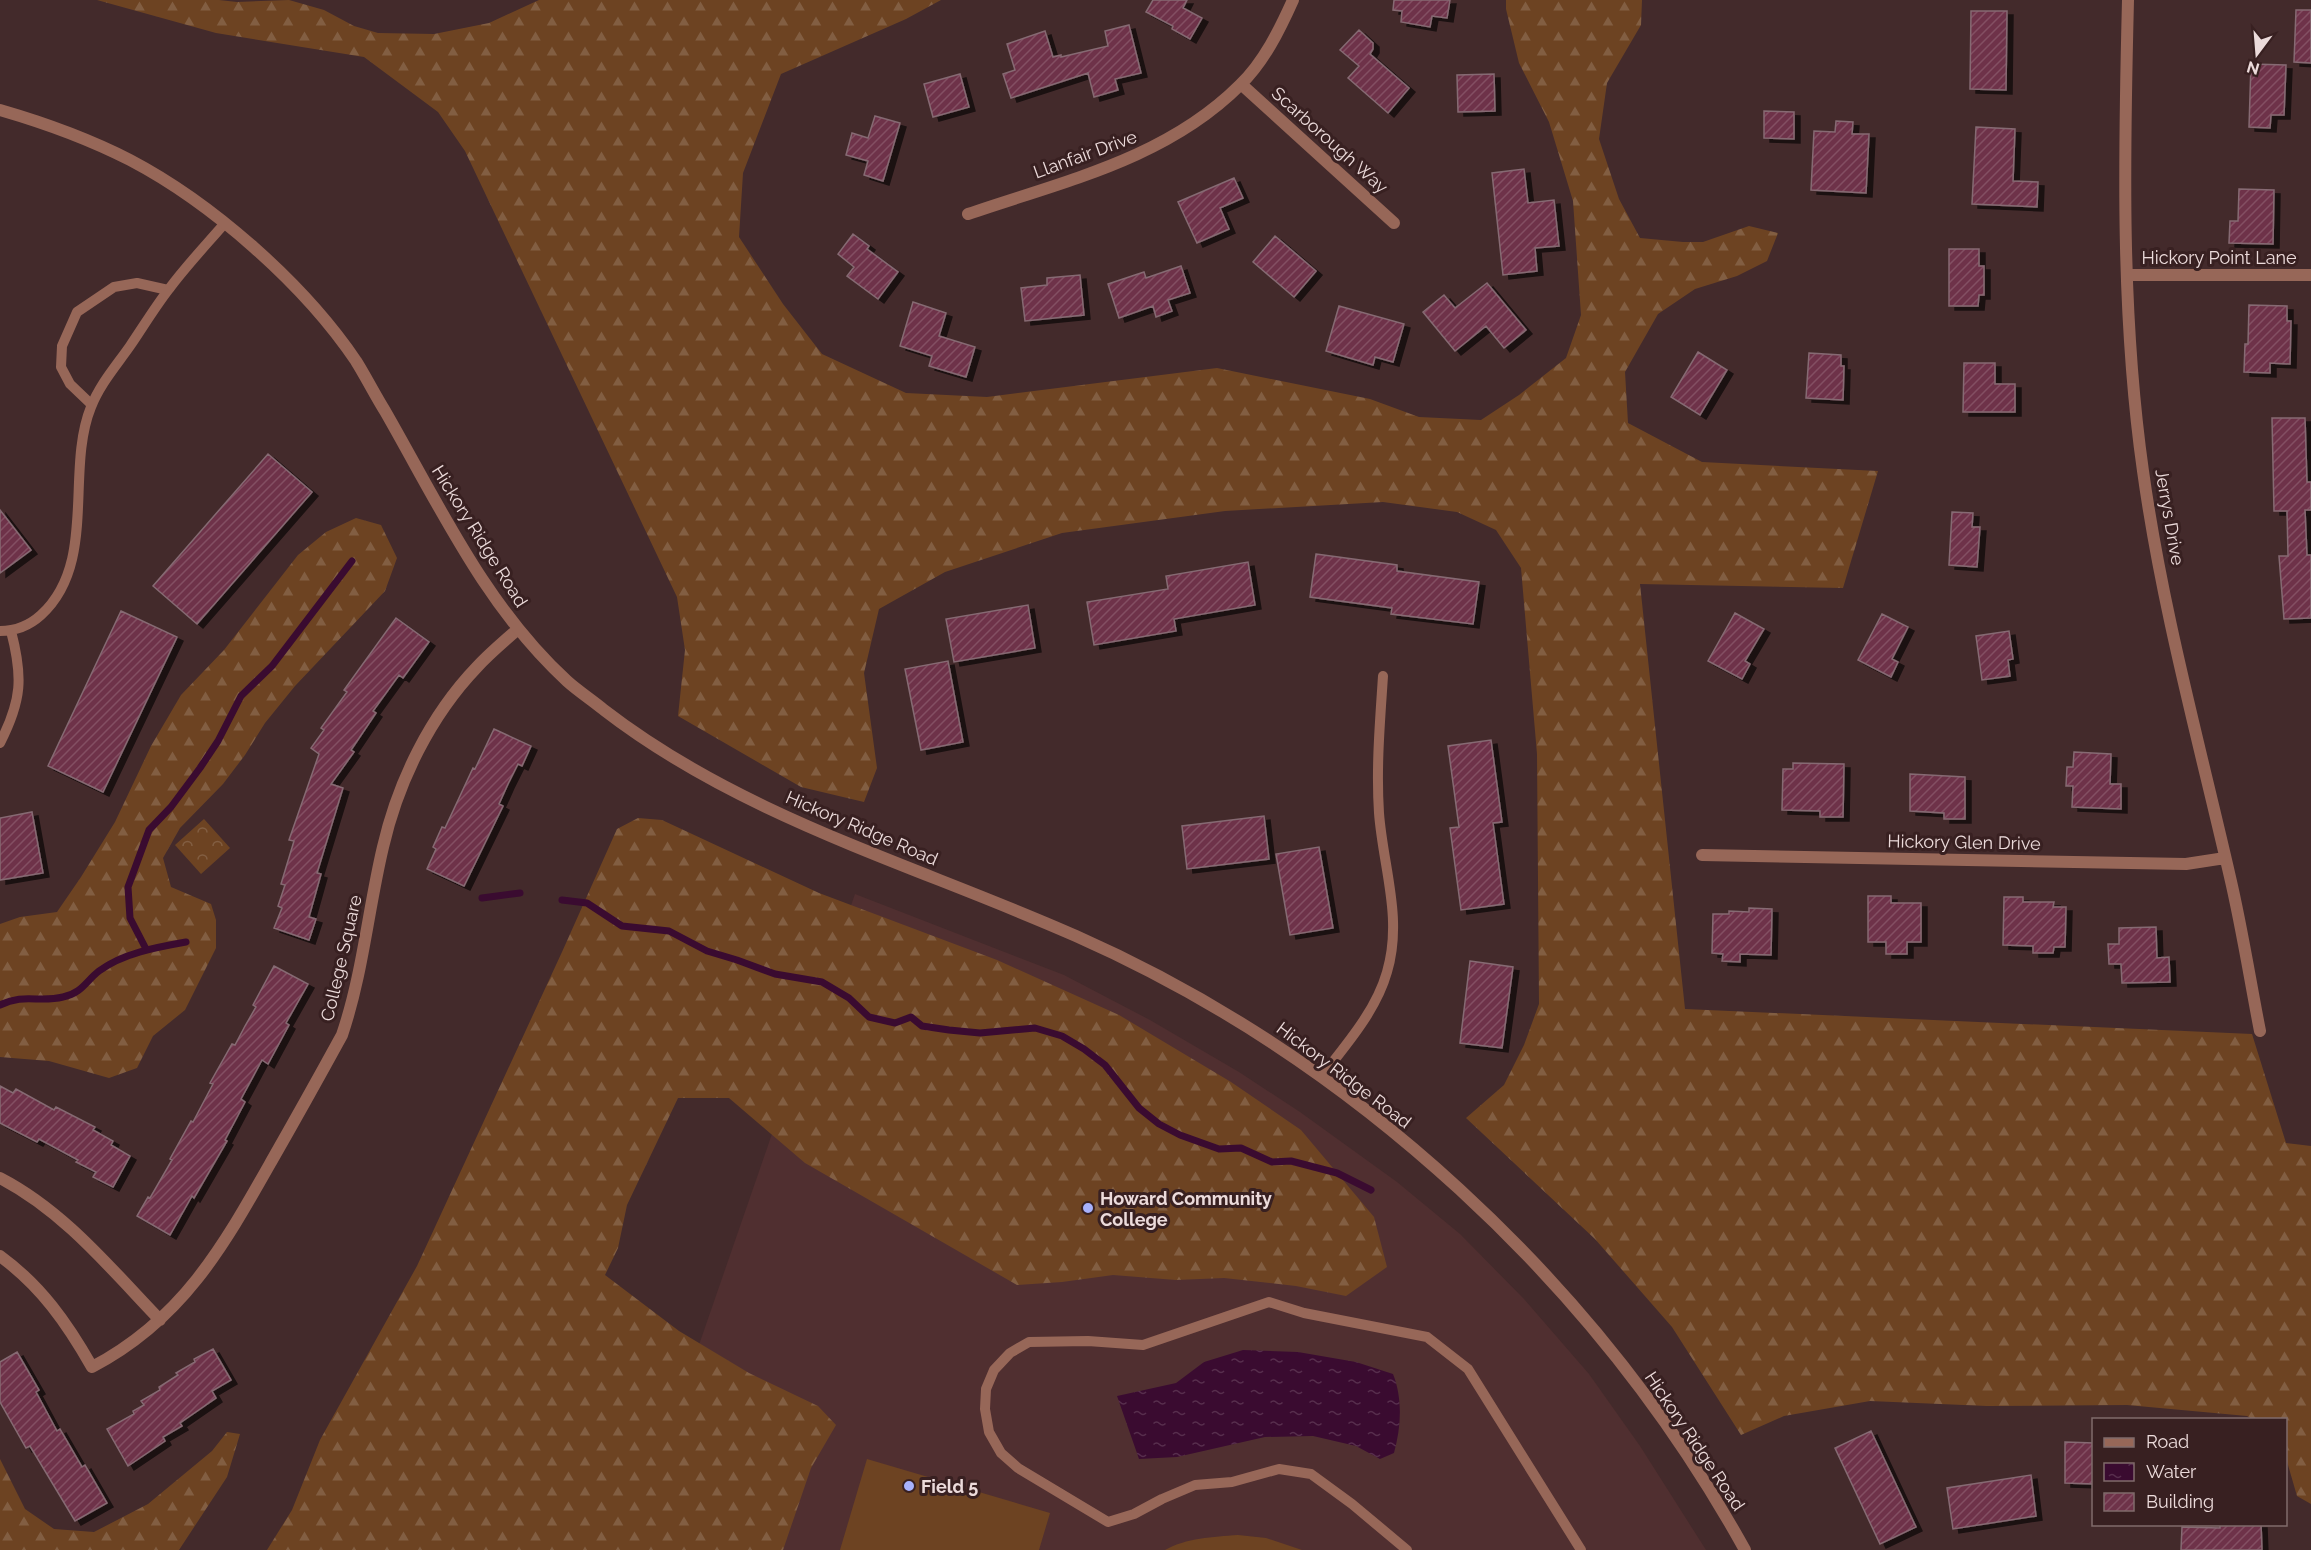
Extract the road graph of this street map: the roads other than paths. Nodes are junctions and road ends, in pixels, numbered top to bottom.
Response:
1 (1293, 0) edge
2 (2128, 0) edge
3 (1241, 84) junction
4 (0, 110) edge
5 (968, 214) dead end
6 (225, 223) junction
7 (1394, 223) dead end
8 (2127, 275) junction
9 (2311, 275) edge
10 (168, 290) junction
11 (92, 405) junction
12 (517, 630) junction
13 (6, 631) edge
14 (1383, 676) dead end
15 (0, 743) edge
16 (1702, 855) dead end
17 (2225, 858) junction
18 (2260, 1031) dead end
19 (1321, 1077) junction
20 (0, 1178) edge
21 (0, 1256) edge
22 (160, 1320) junction
23 (1407, 1550) edge
24 (1581, 1550) edge
25 (1745, 1550) edge

1 - 3 street, Llanfair Drive
2 - 8 street, Jerrys Drive
3 - 5 street, Llanfair Drive
3 - 7 street, Scarborough Way
4 - 6 street, Hickory Ridge Road
6 - 10 lane
6 - 12 street, Hickory Ridge Road
8 - 9 street, Hickory Point Lane
8 - 17 street, Jerrys Drive
10 - 11 lane
10 - 11 lane
11 - 13 lane
12 - 19 street, Hickory Ridge Road
12 - 22 street, College Square
13 - 15 lane
14 - 19 lane
16 - 17 street, Hickory Glen Drive
17 - 18 street, Jerrys Drive
19 - 25 street, Hickory Ridge Road
20 - 22 street
21 - 22 street, College Square
23 - 24 lane

